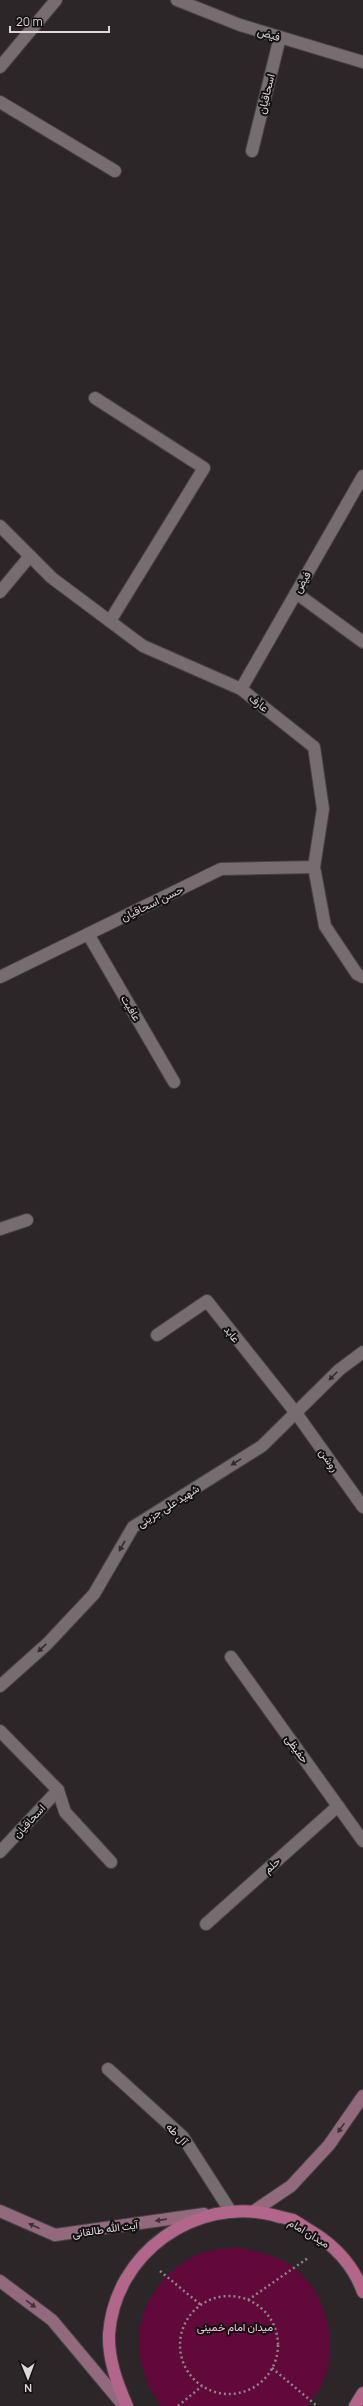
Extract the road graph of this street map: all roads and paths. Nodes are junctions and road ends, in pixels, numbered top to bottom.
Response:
1 (56, 0) edge
2 (177, 0) edge
3 (280, 37) junction
4 (363, 62) edge
5 (0, 67) edge
6 (0, 102) edge
7 (252, 151) dead end
8 (115, 171) dead end
9 (95, 398) dead end
10 (363, 476) edge
11 (0, 526) edge
12 (30, 556) junction
13 (0, 592) edge
14 (296, 593) junction
15 (110, 621) junction
16 (363, 642) edge
17 (241, 689) junction
18 (314, 867) junction
19 (88, 934) junction
20 (0, 977) edge
21 (363, 977) edge
22 (174, 1082) dead end
23 (27, 1220) dead end
24 (0, 1229) edge
25 (157, 1335) dead end
26 (363, 1352) edge
27 (296, 1413) junction
28 (363, 1507) edge
29 (231, 1657) dead end
30 (0, 1686) edge
31 (0, 1731) edge
32 (58, 1790) junction
33 (338, 1806) junction
34 (363, 1841) edge
35 (0, 1852) edge
36 (111, 1862) dead end
37 (206, 1924) dead end
38 (108, 2069) dead end
39 (363, 2096) edge
40 (254, 2210) junction
41 (0, 2211) edge
42 (231, 2212) junction
43 (214, 2213) junction
44 (330, 2243) junction
45 (141, 2256) junction
46 (0, 2281) edge
47 (363, 2292) edge
48 (248, 2300) junction
49 (201, 2304) junction
50 (272, 2368) junction
51 (202, 2386) junction
52 (363, 2393) edge
53 (124, 2406) edge
54 (127, 2406) edge
55 (178, 2406) edge
56 (317, 2406) edge
57 (356, 2406) edge

1 - 5 street
2 - 3 street, فیض
3 - 4 street, فیض
3 - 7 street, اسحاقیان
6 - 8 street
9 - 15 street
10 - 14 street, فیض
11 - 12 street, عارف
12 - 13 street
12 - 15 street, عارف
14 - 16 street
14 - 17 street, فیض
15 - 17 street, عارف
17 - 18 street, عارف
18 - 19 street, حسن اسحاقیان
18 - 21 street, عارف
19 - 20 street, حسن اسحاقیان
19 - 22 street, عافیت
23 - 24 street
25 - 27 street, عابد
26 -> 27 street, شهید علی جزینی
27 - 28 street, روشن
27 -> 30 street, شهید علی جزینی
29 - 33 street, حفیظی
31 - 32 street
32 - 35 street, اسحاقیان
32 - 36 street
33 - 34 street, حفیظی
33 - 37 street, حلم
38 - 42 street, آل طه
39 -> 40 main road
40 - 42 main road, میدان امام
40 - 44 main road, میدان امام
43 -> 41 main road, آیت الله طالقانی
42 - 43 main road, میدان امام
43 - 45 main road, میدان امام
44 - 47 main road, میدان امام
44 - 48 path
45 - 49 path
45 - 54 main road, میدان امام
46 -> 53 main road
48 - 49 path
48 - 50 path
49 - 51 path
50 - 51 path
50 - 56 path
51 - 55 path
52 - 57 main road

